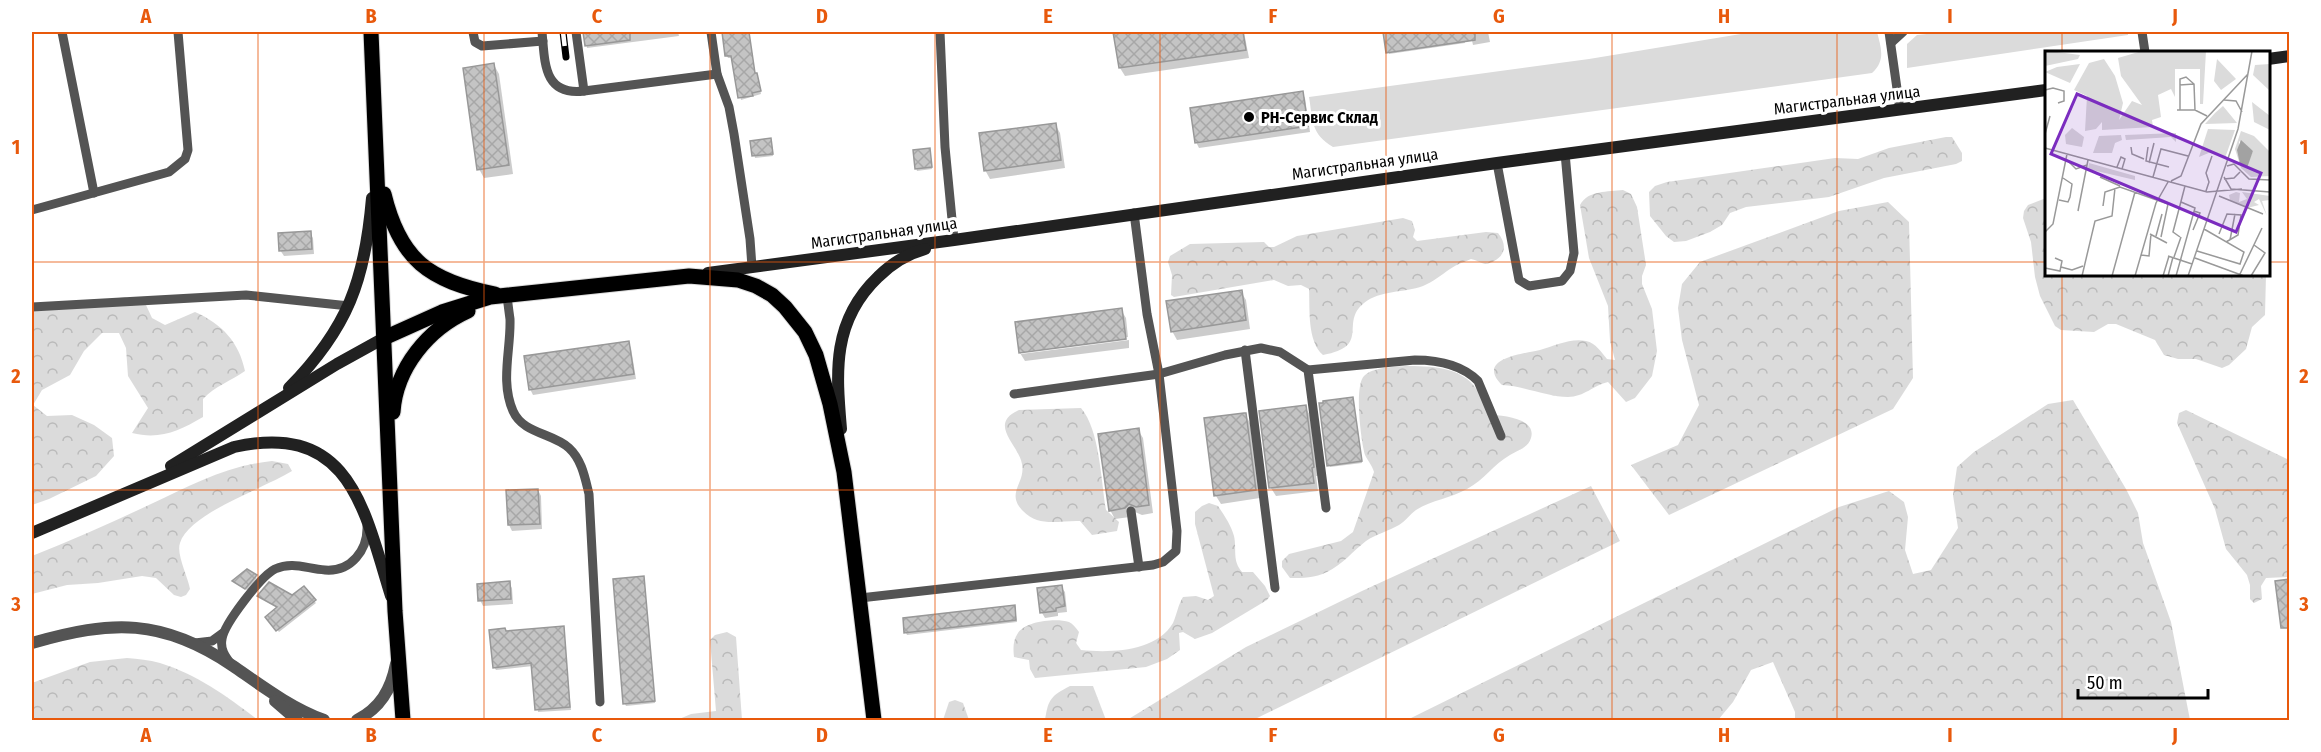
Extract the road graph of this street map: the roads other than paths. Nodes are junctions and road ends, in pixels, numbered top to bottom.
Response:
1 (62, 32) edge
2 (178, 32) edge
3 (371, 32) edge
4 (473, 32) edge
5 (576, 32) edge
6 (711, 32) edge
7 (940, 32) edge
8 (1889, 32) edge
9 (1903, 32) edge
10 (2142, 32) edge
11 (542, 36) edge
12 (1891, 43) junction
13 (2145, 51) edge
14 (2289, 56) edge
15 (2270, 59) edge
16 (717, 74) junction
17 (2045, 90) edge
18 (584, 91) junction
19 (1900, 110) junction
20 (1565, 153) junction
21 (376, 161) junction
22 (1497, 163) junction
23 (94, 193) junction
24 (32, 210) edge
25 (1134, 213) junction
26 (954, 240) junction
27 (752, 267) junction
28 (689, 276) junction
29 (507, 296) junction
30 (350, 306) junction
31 (32, 307) edge
32 (384, 338) junction
33 (1245, 350) junction
34 (1308, 370) junction
35 (1159, 374) junction
36 (1014, 393) dead end
37 (277, 401) junction
38 (1501, 436) dead end
39 (390, 460) junction
40 (844, 472) junction
41 (129, 491) junction
42 (1326, 508) dead end
43 (1131, 511) dead end
44 (365, 512) junction
45 (32, 532) edge
46 (1139, 567) junction
47 (1275, 588) dead end
48 (860, 598) junction
49 (396, 611) junction
50 (223, 633) junction
51 (32, 643) edge
52 (195, 643) junction
53 (398, 654) junction
54 (234, 667) junction
55 (252, 680) junction
56 (600, 702) dead end
57 (297, 720) edge
58 (324, 720) edge
59 (357, 720) edge
60 (403, 720) edge
61 (874, 720) edge

1 - 23 lane
2 - 23 lane
3 - 21 main road
4 - 11 lane
5 - 18 lane
6 - 16 lane
7 - 26 lane
8 - 12 lane
9 - 12 lane
10 - 13 lane
11 - 18 lane
12 - 19 lane
14 - 15 main road
16 - 18 lane
16 - 27 lane
17 - 19 main road, Магистральная улица
19 - 20 main road, Магистральная улица
20 - 22 main road, Магистральная улица
20 - 22 lane
21 - 29 main road
21 - 30 main road
21 - 32 main road
22 - 25 main road, Магистральная улица
23 - 24 lane
25 - 26 main road, Магистральная улица
25 - 35 lane
26 - 27 main road, Магистральная улица
26 - 40 main road
27 - 28 main road, Магистральная улица
28 - 29 main road
28 - 40 main road
29 - 32 main road
29 - 39 main road
29 - 56 lane
30 - 31 lane
30 - 37 main road
32 - 37 main road
32 - 39 main road
33 - 34 lane
33 - 35 lane
33 - 47 lane
34 - 38 lane
34 - 42 lane
35 - 36 lane
35 - 46 lane
37 - 41 main road
39 - 49 main road
40 - 48 main road
41 - 44 main road
41 - 45 main road
43 - 46 lane
44 - 49 main road
44 - 50 lane
46 - 48 lane
48 - 61 main road
49 - 53 main road
50 - 52 lane
50 - 54 lane
51 - 52 street
52 - 54 street
53 - 59 street
53 - 60 main road
54 - 55 street
55 - 57 street
55 - 58 street

